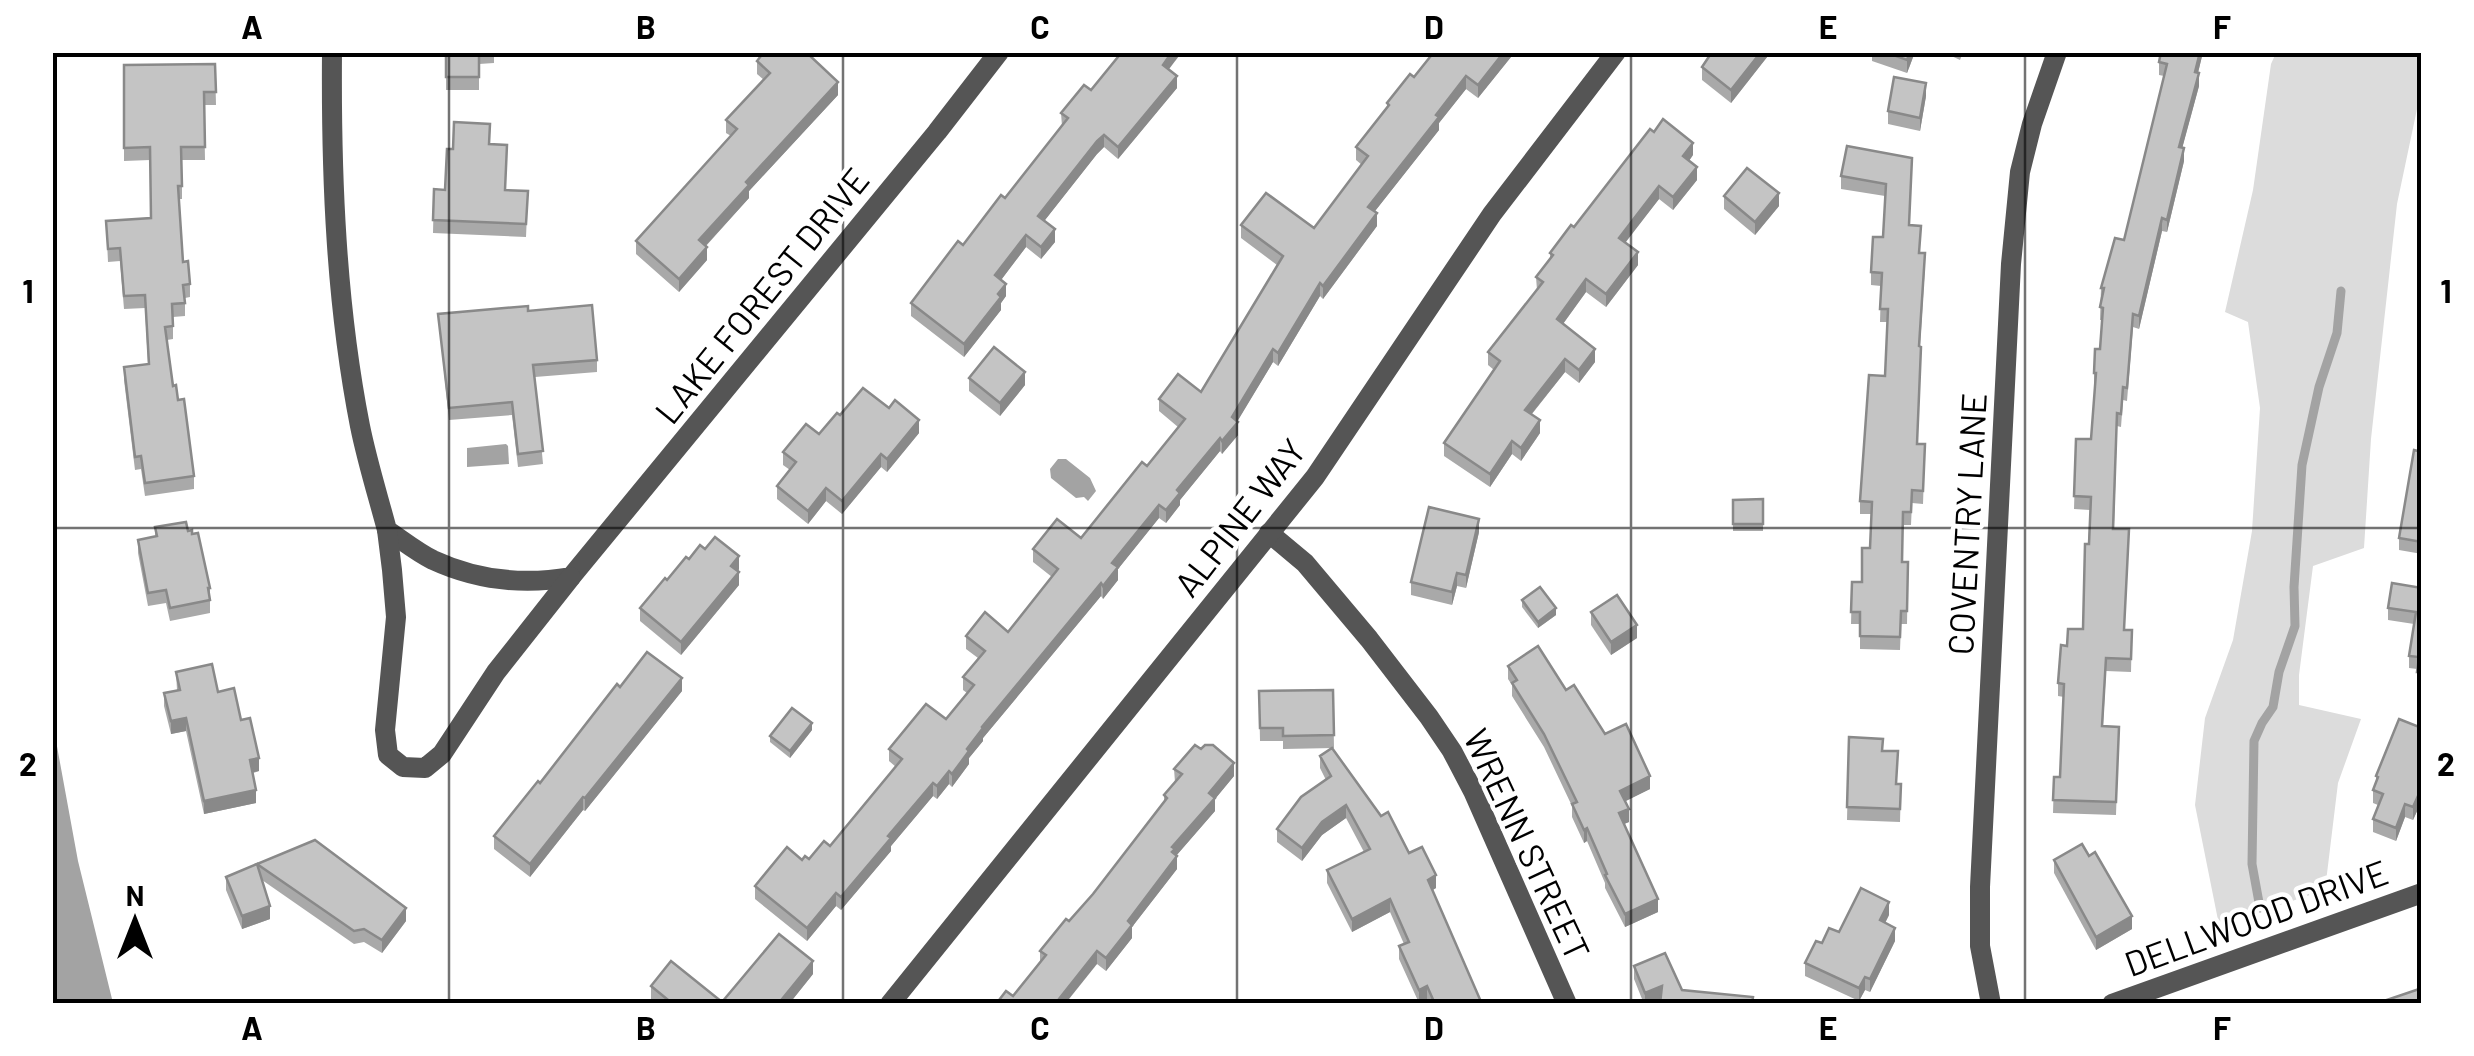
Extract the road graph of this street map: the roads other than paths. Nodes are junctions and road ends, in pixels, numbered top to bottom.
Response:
1 (332, 52) edge
2 (999, 52) edge
3 (1616, 52) edge
4 (2058, 52) edge
5 (387, 530) junction
6 (1270, 533) junction
7 (571, 577) junction
8 (2422, 892) edge
9 (890, 1004) edge
10 (1567, 1004) edge
11 (1991, 1004) edge
12 (2112, 1004) edge

1 - 5 street, LAKE FOREST DRIVE
2 - 7 street, LAKE FOREST DRIVE
3 - 6 street, ALPINE WAY
4 - 11 street, COVENTRY LANE
5 - 7 street
5 - 7 street, LAKE FOREST DRIVE
6 - 9 street, ALPINE WAY
6 - 10 street, WRENN STREET
8 - 12 street, DELLWOOD DRIVE

